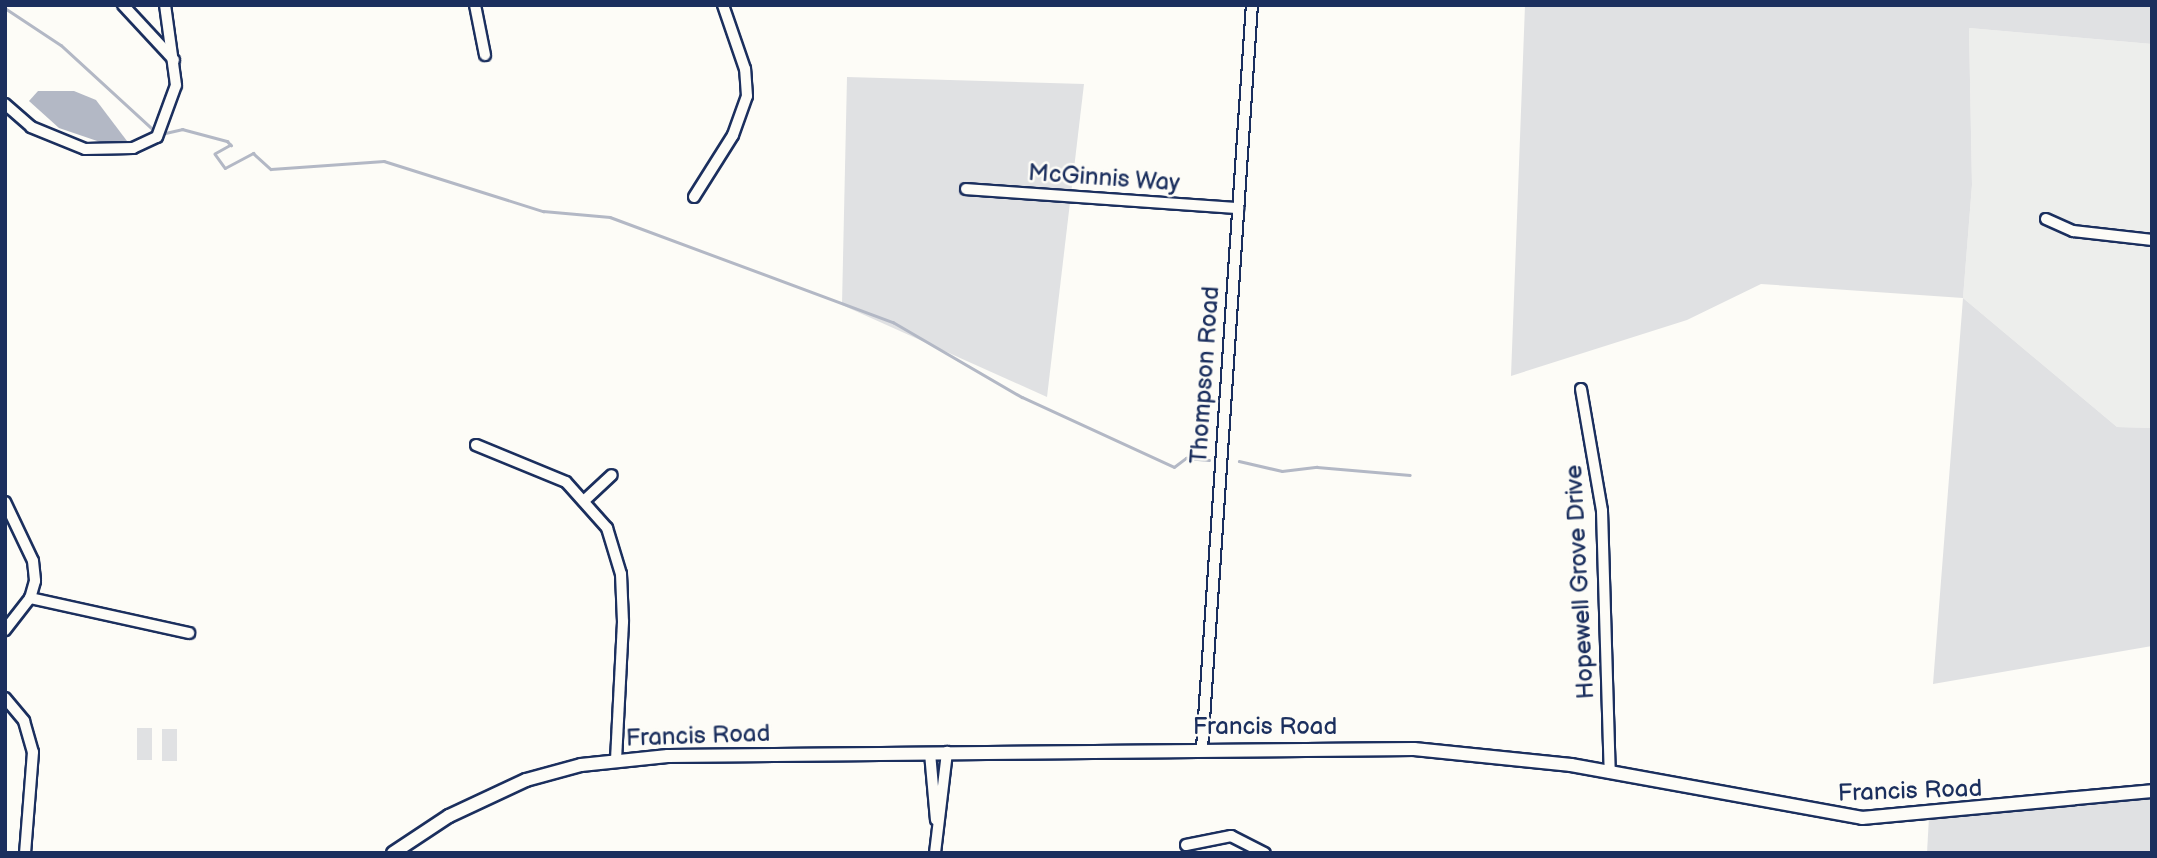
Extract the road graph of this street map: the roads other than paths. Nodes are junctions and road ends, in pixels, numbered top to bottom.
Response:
1 (123, 5) edge
2 (165, 5) edge
3 (475, 5) edge
4 (723, 5) edge
5 (1252, 5) edge
6 (485, 55) dead end
7 (174, 60) junction
8 (5, 104) edge
9 (966, 188) dead end
10 (694, 197) dead end
11 (1238, 208) junction
12 (2046, 219) dead end
13 (2152, 240) edge
14 (1581, 389) dead end
15 (476, 445) dead end
16 (612, 475) dead end
17 (586, 499) junction
18 (5, 502) edge
19 (30, 598) junction
20 (5, 630) edge
21 (189, 633) dead end
22 (5, 698) edge
23 (1202, 749) junction
24 (947, 752) junction
25 (930, 753) junction
26 (616, 760) junction
27 (1610, 773) junction
28 (2152, 791) edge
29 (937, 824) junction
30 (1186, 845) dead end
31 (25, 853) edge
32 (393, 853) edge
33 (934, 853) edge
34 (1265, 853) edge

1 - 7 street
2 - 7 street
3 - 6 street
4 - 10 street
5 - 11 street, Thompson Road
7 - 8 street
9 - 11 street, McGinnis Way
11 - 23 street, Thompson Road
12 - 13 street
14 - 27 street, Hopewell Grove Drive
15 - 17 street
16 - 17 street
17 - 26 street
18 - 19 street
19 - 20 street
19 - 21 street
22 - 31 street
23 - 24 street, Francis Road
23 - 27 street, Francis Road
24 - 25 street, Francis Road
24 - 29 street
25 - 26 street, Francis Road
25 - 29 street
26 - 32 street, Francis Road
27 - 28 street, Francis Road
29 - 33 street
30 - 34 street

